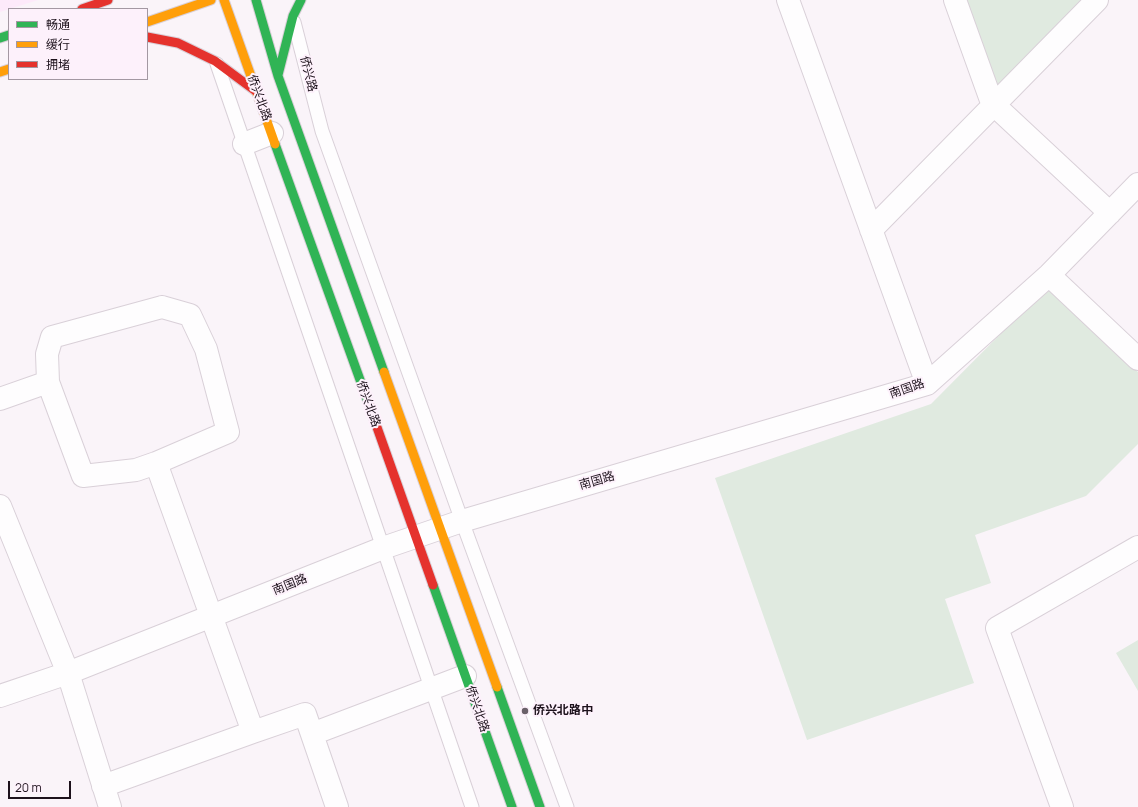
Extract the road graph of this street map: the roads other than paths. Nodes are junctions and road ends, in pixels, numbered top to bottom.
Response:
1 (108, 0) edge
2 (211, 0) edge
3 (224, 0) edge
4 (256, 0) edge
5 (302, 0) edge
6 (788, 0) edge
7 (955, 0) edge
8 (1096, 0) edge
9 (85, 8) edge
10 (293, 16) junction
11 (148, 22) edge
12 (148, 37) edge
13 (216, 61) junction
14 (278, 76) junction
15 (257, 92) junction
16 (272, 132) junction
17 (244, 144) junction
18 (1134, 195) edge
19 (1110, 213) junction
20 (871, 230) junction
21 (1049, 275) junction
22 (1138, 359) edge
23 (48, 382) junction
24 (927, 384) junction
25 (0, 399) edge
26 (156, 463) junction
27 (0, 506) edge
28 (462, 521) junction
29 (440, 528) junction
30 (415, 536) junction
31 (1138, 547) edge
32 (383, 548) junction
33 (211, 616) junction
34 (68, 674) junction
35 (465, 676) junction
36 (432, 688) junction
37 (0, 696) edge
38 (252, 732) junction
39 (312, 734) junction
40 (103, 786) junction
41 (110, 807) edge
42 (337, 807) edge
43 (472, 807) edge
44 (512, 807) edge
45 (540, 807) edge
46 (567, 807) edge
47 (1062, 807) edge

1 - 9 main road
2 - 11 main road
3 - 15 main road, 侨兴北路
4 - 14 main road, 侨兴北路
5 - 10 main road
6 - 20 street
7 - 19 street
8 - 20 street
10 - 14 main road
10 - 28 lane, 侨兴路
12 - 13 main road
13 - 15 main road
13 - 17 lane
14 - 29 main road, 侨兴北路
15 - 16 main road, 侨兴北路
16 - 17 street
16 - 30 main road, 侨兴北路
17 - 32 lane
18 - 19 street, 南国路
19 - 21 street, 南国路
20 - 24 street
21 - 22 street
21 - 24 street, 南国路
23 - 25 street
23 - 26 street
23 - 26 street
24 - 28 street, 南国路
26 - 33 street
27 - 34 street
28 - 29 street, 南国路
28 - 46 lane
29 - 30 street, 南国路
29 - 45 main road, 侨兴北路
30 - 32 street, 南国路
30 - 35 main road, 侨兴北路
31 - 47 street
32 - 33 street, 南国路
32 - 36 lane
33 - 34 street, 南国路
33 - 38 street
34 - 37 street, 南国路
34 - 40 street
35 - 36 street
35 - 44 main road, 侨兴北路
36 - 39 street
36 - 43 lane
38 - 39 street
38 - 40 street
39 - 42 street
40 - 41 street

